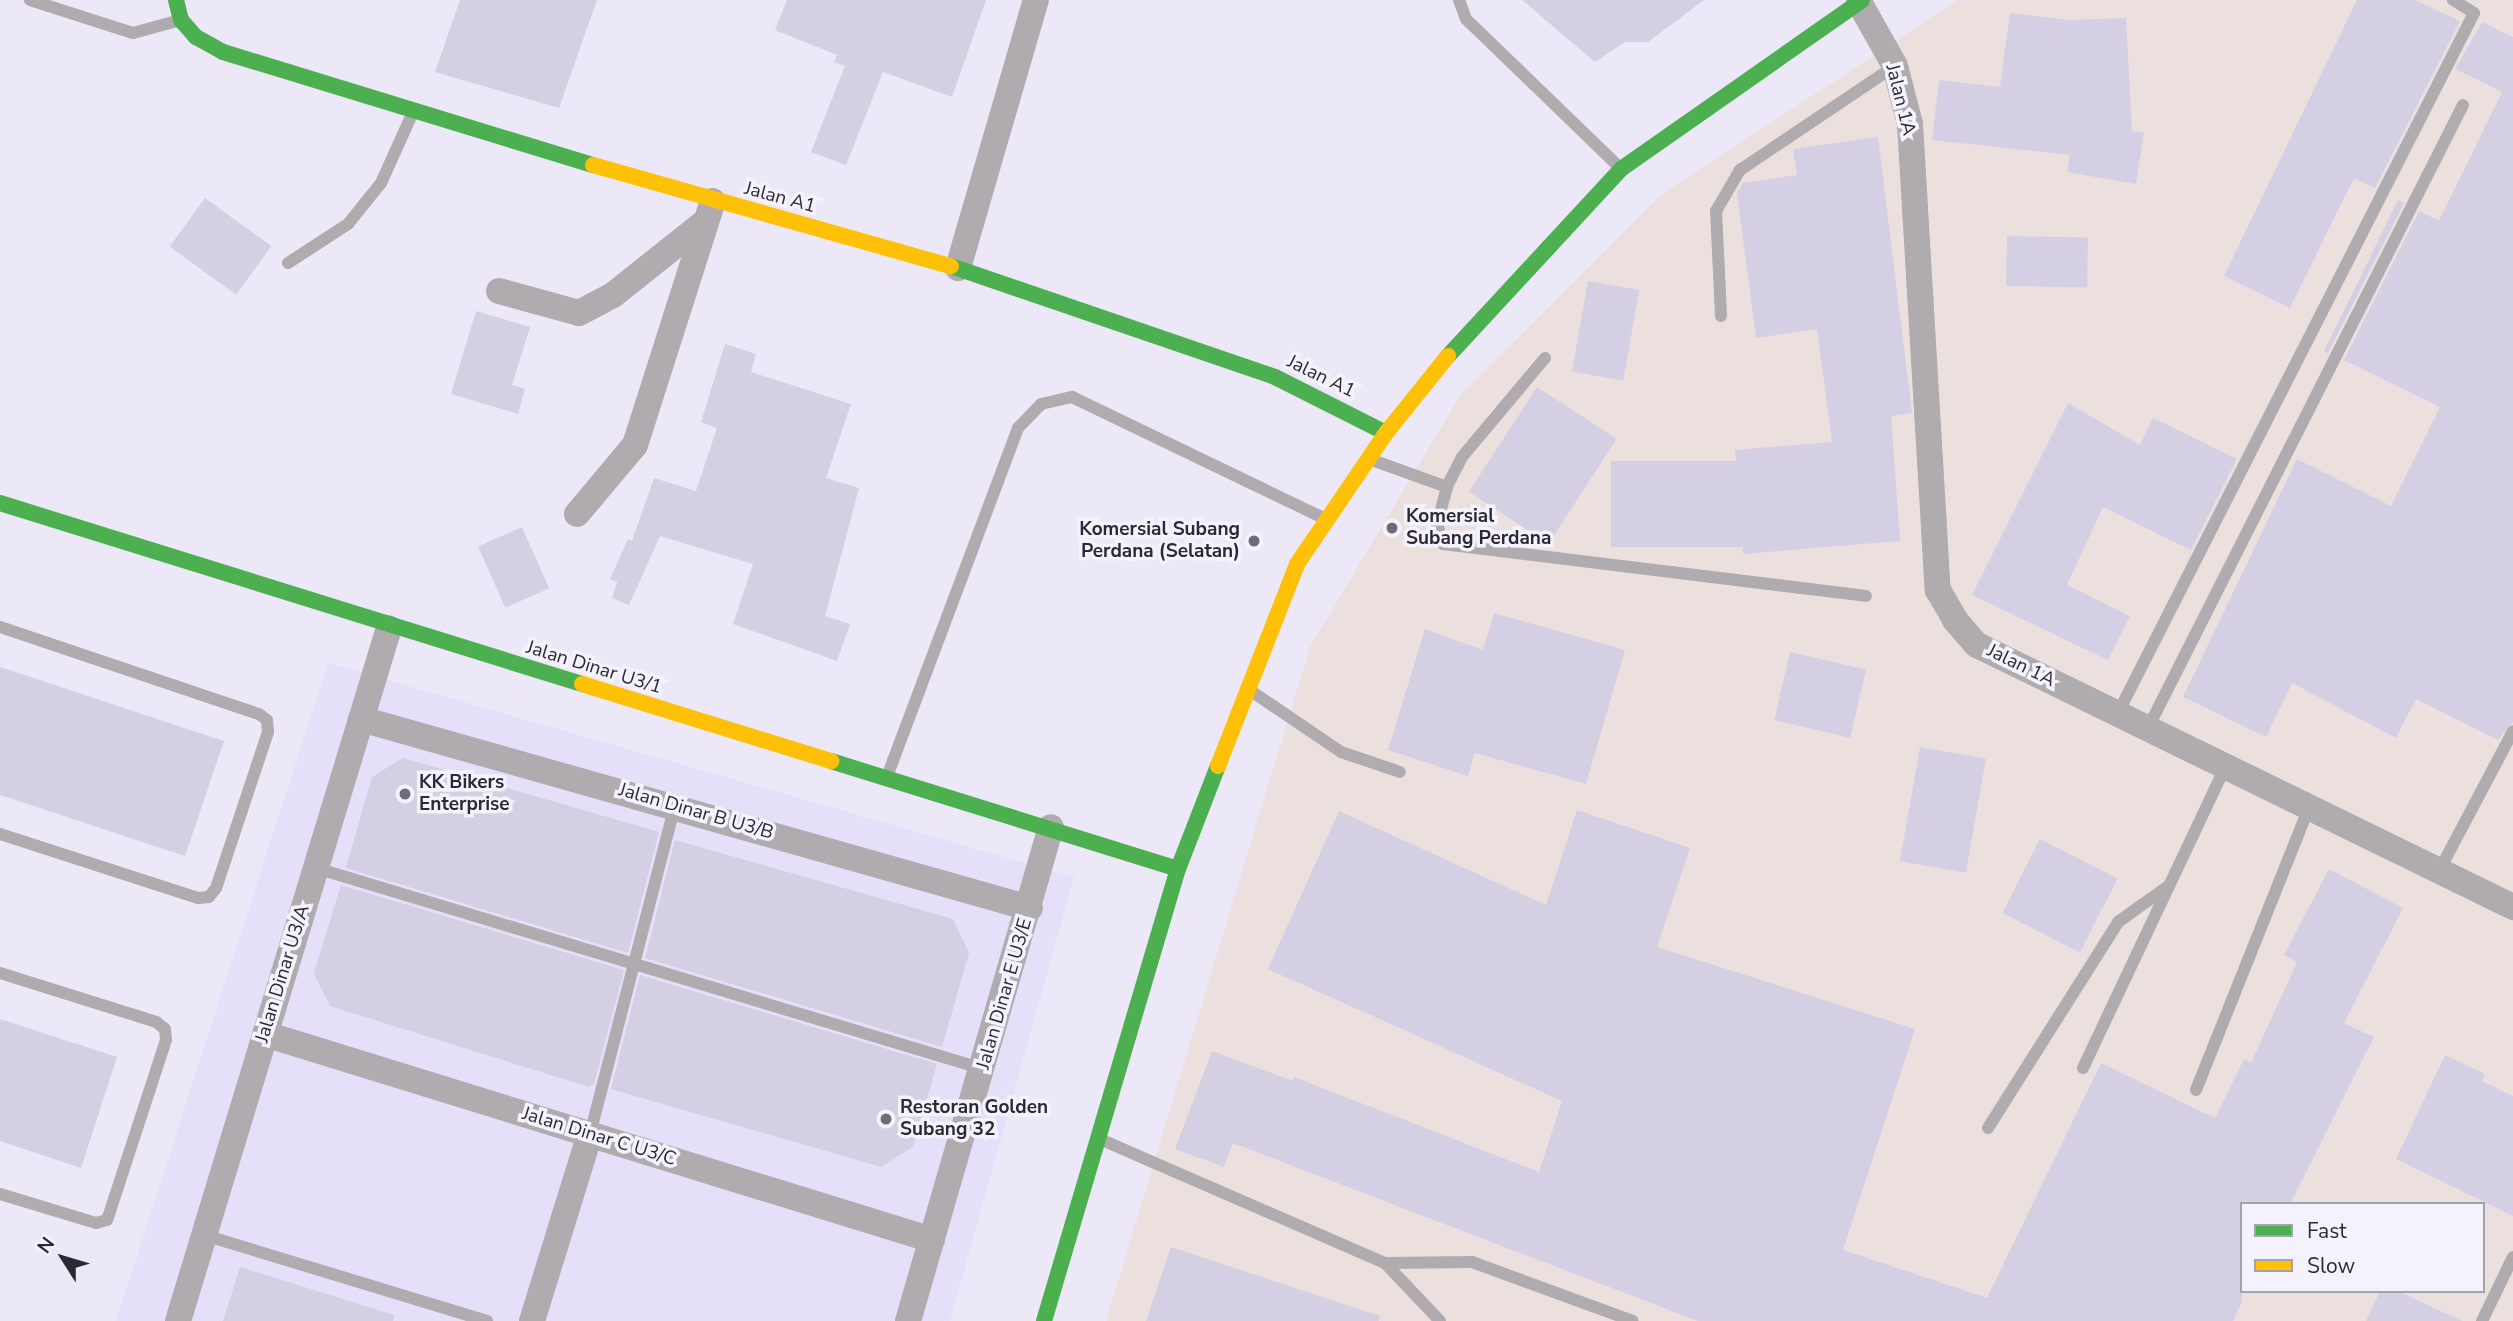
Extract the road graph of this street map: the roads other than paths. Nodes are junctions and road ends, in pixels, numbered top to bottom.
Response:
1 (30, 0) edge
2 (176, 0) edge
3 (1036, 0) edge
4 (1459, 0) edge
5 (2453, 0) edge
6 (1861, 1) edge
7 (181, 20) junction
8 (1895, 66) junction
9 (2463, 105) dead end
10 (414, 110) junction
11 (1621, 169) junction
12 (709, 211) junction
13 (288, 263) dead end
14 (958, 268) junction
15 (499, 291) dead end
16 (1721, 316) dead end
17 (1545, 358) dead end
18 (1386, 433) junction
19 (1368, 458) junction
20 (1447, 487) junction
21 (0, 503) edge
22 (577, 514) dead end
23 (1327, 520) junction
24 (1867, 596) dead end
25 (0, 627) edge
26 (389, 628) junction
27 (1245, 687) junction
28 (2118, 713) junction
29 (361, 719) junction
30 (2148, 728) junction
31 (2513, 731) edge
32 (2227, 766) junction
33 (1400, 772) dead end
34 (887, 778) junction
35 (675, 806) junction
36 (2309, 807) junction
37 (1051, 827) junction
38 (0, 834) edge
39 (316, 868) junction
40 (1178, 869) junction
41 (2439, 871) junction
42 (2170, 885) junction
43 (2513, 907) edge
44 (1030, 908) junction
45 (634, 964) junction
46 (0, 973) edge
47 (265, 1034) junction
48 (2083, 1068) dead end
49 (984, 1069) junction
50 (2196, 1090) dead end
51 (1988, 1128) dead end
52 (590, 1135) junction
53 (1098, 1138) junction
54 (0, 1194) edge
55 (204, 1235) junction
56 (932, 1240) junction
57 (2513, 1257) edge
58 (1385, 1263) junction
59 (178, 1321) edge
60 (487, 1321) edge
61 (532, 1321) edge
62 (908, 1321) edge
63 (1044, 1321) edge
64 (1440, 1321) edge
65 (1633, 1321) edge
66 (2482, 1321) edge

1 - 7 lane
2 - 7 street
3 - 14 street
4 - 11 lane
5 - 28 lane
6 - 8 street, Jalan 1A
6 - 11 street
7 - 10 street, Jalan A1
8 - 16 lane
8 - 28 street, Jalan 1A
9 - 30 lane
10 - 12 street, Jalan A1
10 - 13 lane
11 - 18 street
12 - 14 street, Jalan A1
12 - 15 street
12 - 22 street
14 - 18 street, Jalan A1
17 - 20 lane
18 - 19 street
19 - 20 lane
19 - 23 street
20 - 24 lane
21 - 26 street, Jalan Dinar U3/1
23 - 27 street
23 - 34 lane
25 - 38 lane
26 - 29 street, Jalan Dinar U3/A
26 - 34 street, Jalan Dinar U3/1
27 - 33 lane
27 - 40 street
28 - 30 street, Jalan 1A
29 - 35 street, Jalan Dinar B U3/B
29 - 39 street, Jalan Dinar U3/A
30 - 32 street, Jalan 1A
31 - 41 lane
32 - 36 street, Jalan 1A
32 - 42 lane
34 - 37 street, Jalan Dinar U3/1
35 - 44 street, Jalan Dinar B U3/B
35 - 45 lane
36 - 41 street, Jalan 1A
36 - 50 lane
37 - 40 street, Jalan Dinar U3/1
37 - 44 street, Jalan Dinar E U3/E
39 - 45 lane
39 - 47 street, Jalan Dinar U3/A
40 - 53 street
41 - 43 street, Jalan 1A
42 - 48 lane
42 - 51 lane
44 - 49 street, Jalan Dinar E U3/E
45 - 49 lane
45 - 52 lane
46 - 54 lane
47 - 52 street, Jalan Dinar C U3/C
47 - 55 street, Jalan Dinar U3/A
49 - 56 street, Jalan Dinar E U3/E
52 - 56 street, Jalan Dinar C U3/C
52 - 61 street
53 - 58 lane
53 - 63 street
55 - 59 street, Jalan Dinar U3/A
55 - 60 lane
56 - 62 street, Jalan Dinar E U3/E
57 - 66 lane
58 - 64 lane
58 - 65 lane

